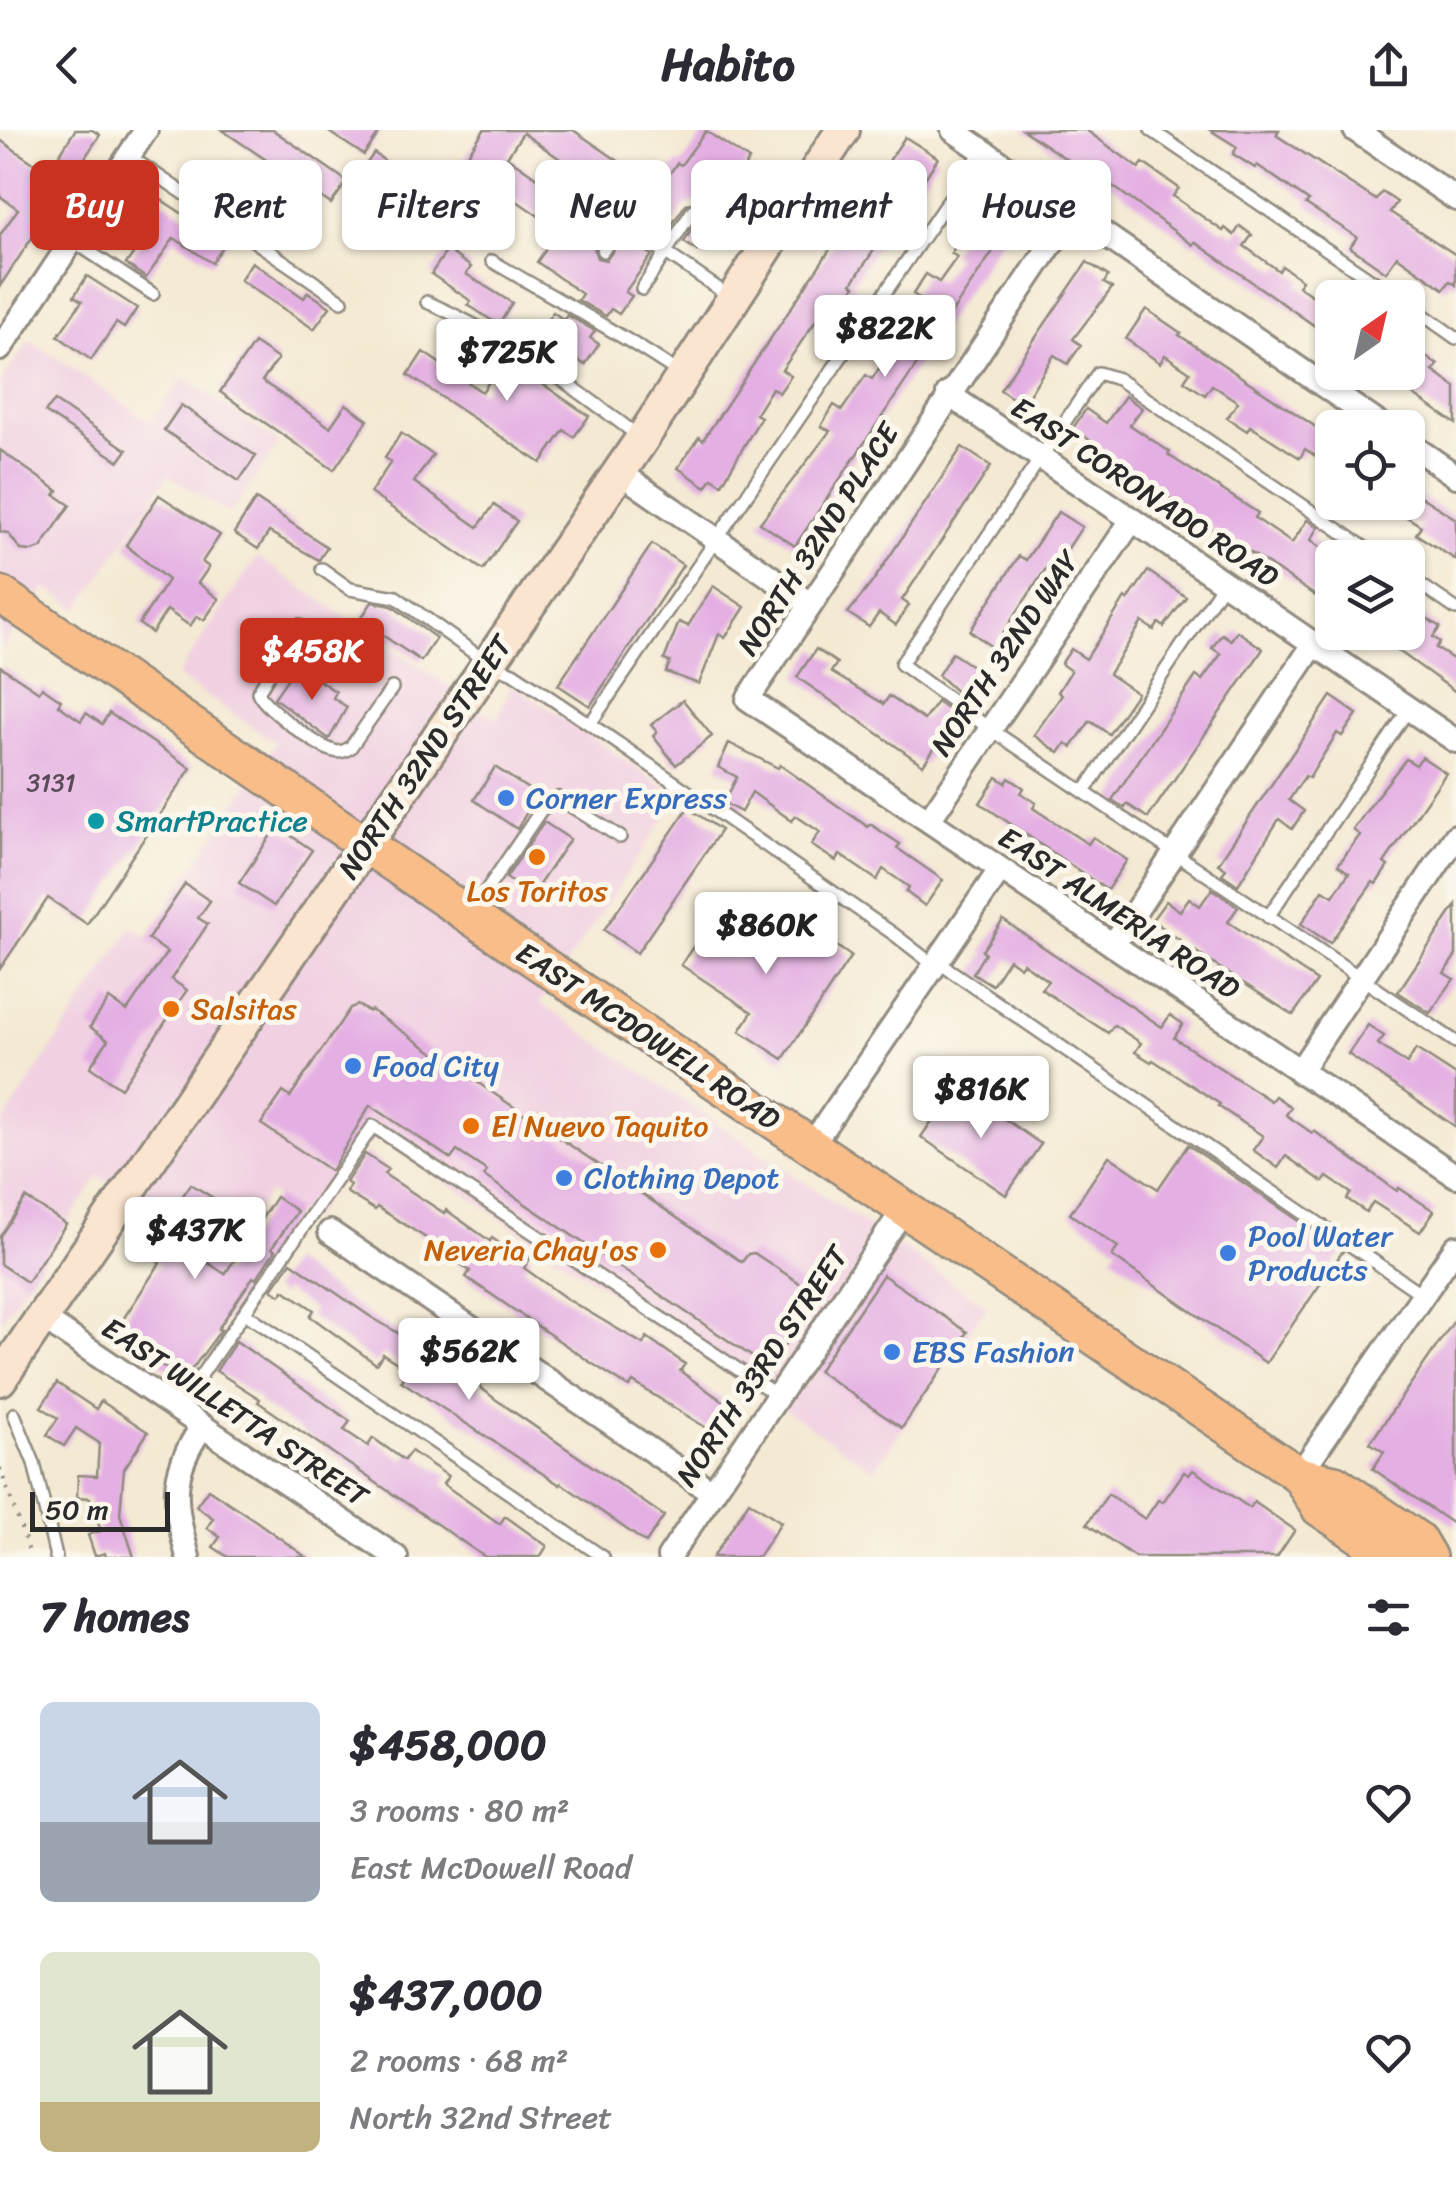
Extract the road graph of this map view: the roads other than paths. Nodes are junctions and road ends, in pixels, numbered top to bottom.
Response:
1 (146, 130) edge
2 (842, 130) edge
3 (952, 130) edge
4 (1152, 130) edge
5 (1355, 130) edge
6 (982, 150) junction
7 (130, 156) junction
8 (127, 160) edge
9 (997, 160) edge
10 (1456, 199) edge
11 (691, 213) edge
12 (1111, 239) edge
13 (67, 250) edge
14 (87, 250) edge
15 (660, 250) edge
16 (1046, 250) edge
17 (666, 254) junction
18 (492, 261) dead end
19 (1372, 280) edge
20 (642, 289) dead end
21 (153, 294) dead end
22 (732, 298) junction
23 (342, 300) dead end
24 (427, 302) dead end
25 (1425, 316) edge
26 (1456, 338) edge
27 (0, 349) edge
28 (683, 375) junction
29 (948, 394) junction
30 (1359, 410) edge
31 (642, 439) junction
32 (1425, 455) edge
33 (1042, 458) junction
34 (619, 472) junction
35 (1456, 476) edge
36 (1132, 520) junction
37 (716, 539) junction
38 (1354, 540) edge
39 (322, 570) dead end
40 (1224, 583) junction
41 (1425, 588) edge
42 (0, 594) edge
43 (810, 604) junction
44 (1456, 609) edge
45 (300, 625) dead end
46 (1314, 644) junction
47 (488, 662) junction
48 (392, 688) dead end
49 (748, 699) joint
50 (1409, 709) junction
51 (590, 724) junction
52 (990, 729) junction
53 (1456, 741) edge
54 (1084, 792) junction
55 (928, 820) junction
56 (1456, 836) edge
57 (620, 837) dead end
58 (366, 845) junction
59 (1174, 853) junction
60 (1000, 870) junction
61 (470, 916) junction
62 (1268, 916) junction
63 (1113, 945) junction
64 (936, 964) junction
65 (1361, 979) junction
66 (1455, 1038) edge
67 (1299, 1072) junction
68 (810, 1146) junction
69 (1456, 1176) edge
70 (904, 1209) junction
71 (330, 1232) dead end
72 (1456, 1247) edge
73 (1424, 1294) junction
74 (244, 1313) junction
75 (41, 1317) junction
76 (0, 1379) edge
77 (778, 1396) junction
78 (177, 1410) junction
79 (14, 1414) dead end
80 (202, 1426) junction
81 (1299, 1475) junction
82 (712, 1492) junction
83 (1411, 1553) edge
84 (189, 1556) edge
85 (56, 1557) edge
86 (396, 1557) edge
87 (603, 1557) edge
88 (669, 1557) edge

1 - 7 street
2 - 22 main road, NORTH 32ND STREET
3 - 6 street
4 - 19 lane
5 - 10 street
6 - 9 street
6 - 37 lane
7 - 8 street
7 - 23 lane
11 - 17 lane
12 - 30 street
13 - 27 street
14 - 21 lane
15 - 17 lane
16 - 29 street, NORTH 32ND PLACE
17 - 20 lane
17 - 22 lane
18 - 28 lane
22 - 28 main road, NORTH 32ND STREET
24 - 31 lane
25 - 26 lane
28 - 31 main road, NORTH 32ND STREET
29 - 33 street, EAST CORONADO ROAD
29 - 43 street, NORTH 32ND PLACE
31 - 34 main road, NORTH 32ND STREET
32 - 35 street
33 - 36 street, EAST CORONADO ROAD
33 - 38 lane
33 - 52 lane
34 - 37 street
34 - 47 main road, NORTH 32ND STREET
36 - 40 street, EAST CORONADO ROAD
36 - 52 street, NORTH 32ND WAY
37 - 43 street
37 - 51 lane
39 - 47 lane
40 - 46 street, EAST CORONADO ROAD
40 - 54 lane
41 - 44 lane
42 - 58 main road, EAST MCDOWELL ROAD
43 - 49 street, NORTH 32ND PLACE
45 - 48 lane
46 - 50 street, EAST CORONADO ROAD
46 - 59 street
47 - 51 lane
47 - 58 main road, NORTH 32ND STREET
49 - 55 street, EAST ALMERIA ROAD
50 - 53 street, EAST CORONADO ROAD
50 - 62 lane
51 - 64 lane
52 - 54 lane
52 - 55 street, NORTH 32ND WAY
54 - 59 lane
55 - 60 street, EAST ALMERIA ROAD
56 - 65 street
57 - 61 lane
58 - 61 main road, EAST MCDOWELL ROAD
58 - 75 main road, NORTH 32ND STREET
59 - 62 lane
59 - 63 street
60 - 63 street, EAST ALMERIA ROAD
60 - 64 street
61 - 68 main road, EAST MCDOWELL ROAD
62 - 65 lane
63 - 67 street, EAST ALMERIA ROAD
64 - 68 street
64 - 73 lane
65 - 66 lane
65 - 67 street
67 - 69 street, EAST ALMERIA ROAD
68 - 70 main road, EAST MCDOWELL ROAD
70 - 77 street, NORTH 33RD STREET
70 - 81 main road, EAST MCDOWELL ROAD
71 - 82 street
72 - 73 street
73 - 81 street
74 - 77 lane
74 - 78 lane
74 - 87 lane
75 - 76 main road, NORTH 32ND STREET
75 - 78 street, EAST WILLETTA STREET
77 - 82 street, NORTH 33RD STREET
78 - 80 street, EAST WILLETTA STREET
79 - 85 lane
80 - 84 street
80 - 86 street, EAST WILLETTA STREET
81 - 83 main road, EAST MCDOWELL ROAD
82 - 88 street, NORTH 33RD STREET

